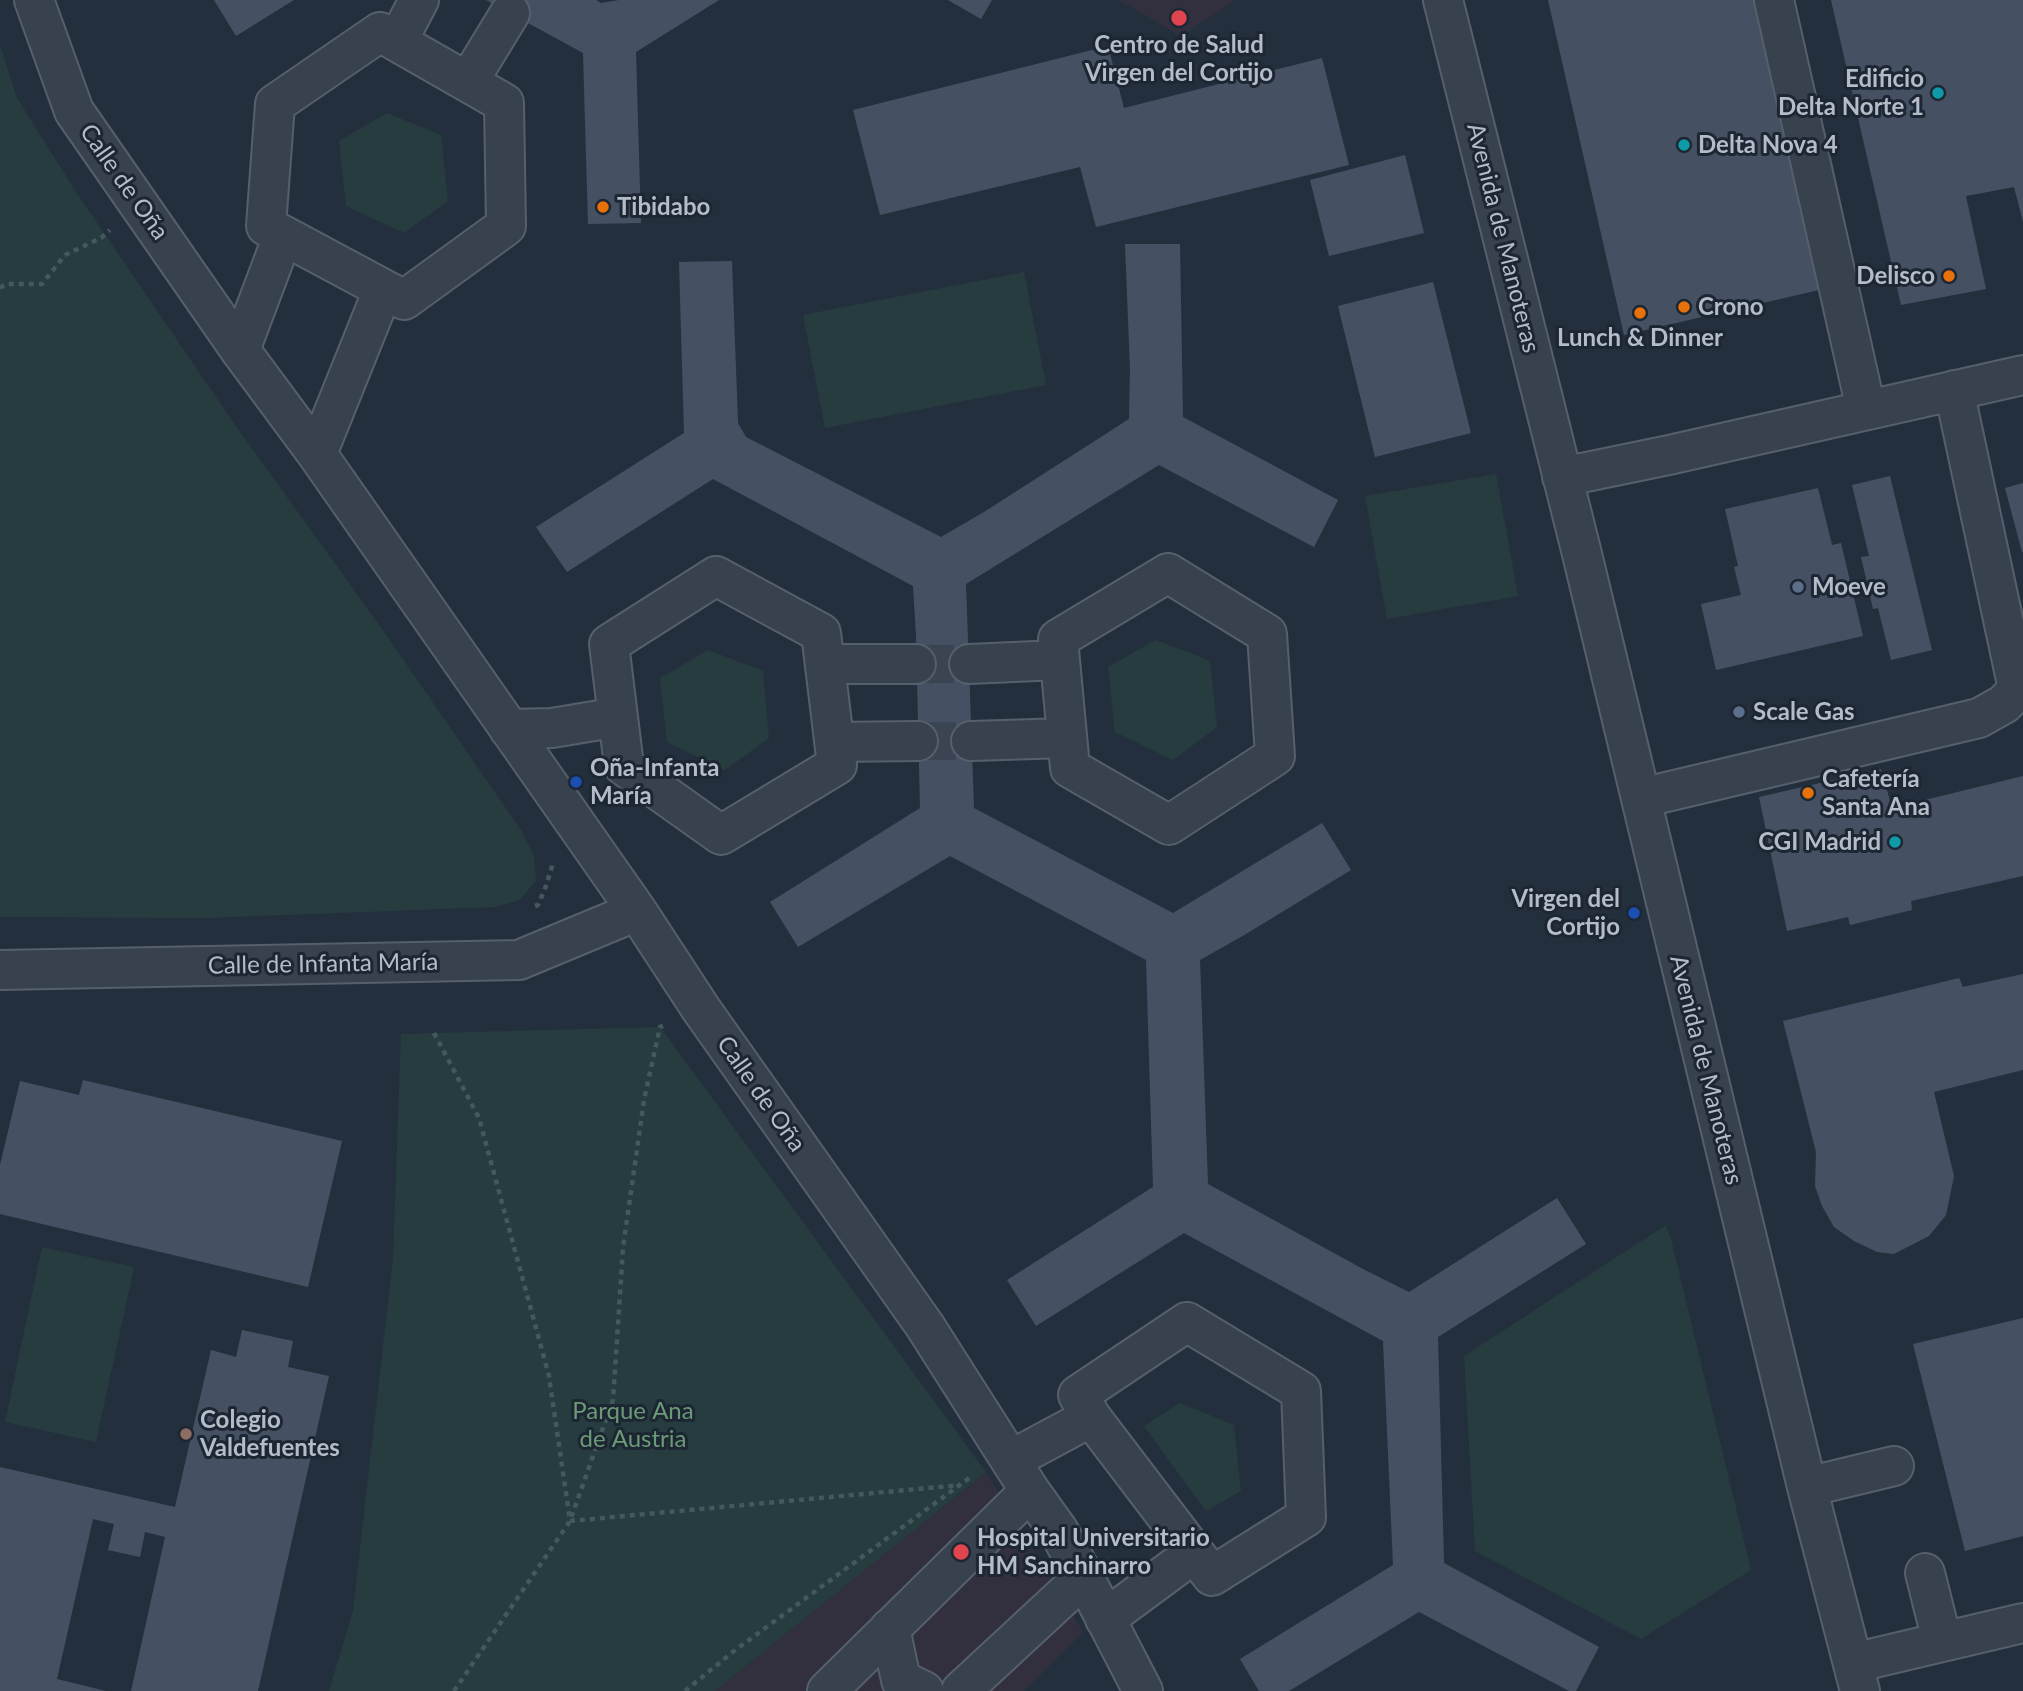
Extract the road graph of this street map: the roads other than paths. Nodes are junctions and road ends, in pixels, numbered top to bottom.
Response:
1 (34, 0) edge
2 (419, 0) edge
3 (1443, 0) edge
4 (1774, 0) edge
5 (510, 13) dead end
6 (397, 42) junction
7 (468, 82) junction
8 (283, 236) junction
9 (383, 290) junction
10 (240, 350) junction
11 (2023, 375) edge
12 (1954, 390) junction
13 (1866, 409) junction
14 (317, 454) junction
15 (1562, 477) junction
16 (1058, 660) junction
17 (825, 664) junction
18 (916, 664) tunnel mouth
19 (969, 664) tunnel mouth
20 (618, 717) junction
21 (509, 729) junction
22 (1066, 738) junction
23 (918, 741) tunnel mouth
24 (971, 741) tunnel mouth
25 (834, 742) junction
26 (1641, 799) junction
27 (637, 911) junction
28 (0, 970) edge
29 (1091, 1417) junction
30 (1894, 1466) dead end
31 (1020, 1475) junction
32 (1807, 1487) junction
33 (1193, 1554) junction
34 (1925, 1573) dead end
35 (1084, 1577) junction
36 (1105, 1619) junction
37 (2023, 1622) edge
38 (890, 1628) junction
39 (1942, 1641) junction
40 (1856, 1677) edge
41 (905, 1688) edge
42 (827, 1691) edge
43 (961, 1691) edge
44 (1143, 1691) edge

1 - 10 street, Calle de Oña
2 - 6 street
3 - 15 street, Avenida de Manoteras
4 - 13 street
5 - 7 street
6 - 7 street
6 - 8 street
7 - 9 street
8 - 9 street
8 - 10 street
9 - 14 street
10 - 14 street, Calle de Oña
11 - 12 street
12 - 13 street
12 - 26 street
13 - 15 street
14 - 21 street, Calle de Oña
15 - 26 street, Avenida de Manoteras
16 - 19 street
16 - 22 street
16 - 22 street
17 - 18 street
17 - 20 street
17 - 25 street
20 - 21 street
20 - 25 street
21 - 27 street, Calle de Oña
22 - 24 street
23 - 25 street
26 - 32 street, Avenida de Manoteras
27 - 28 street, Calle de Infanta María
27 - 31 street, Calle de Oña
29 - 31 street
29 - 33 street
29 - 33 street
30 - 32 street
31 - 35 street, Calle de Oña
31 - 38 street
32 - 40 street, Avenida de Manoteras
33 - 36 street
34 - 39 street
35 - 36 street, Calle de Oña
35 - 43 street
36 - 44 street, Calle de Oña
37 - 39 street, Avenida de Manoteras
38 - 41 street
38 - 42 street
39 - 40 street, Avenida de Manoteras

